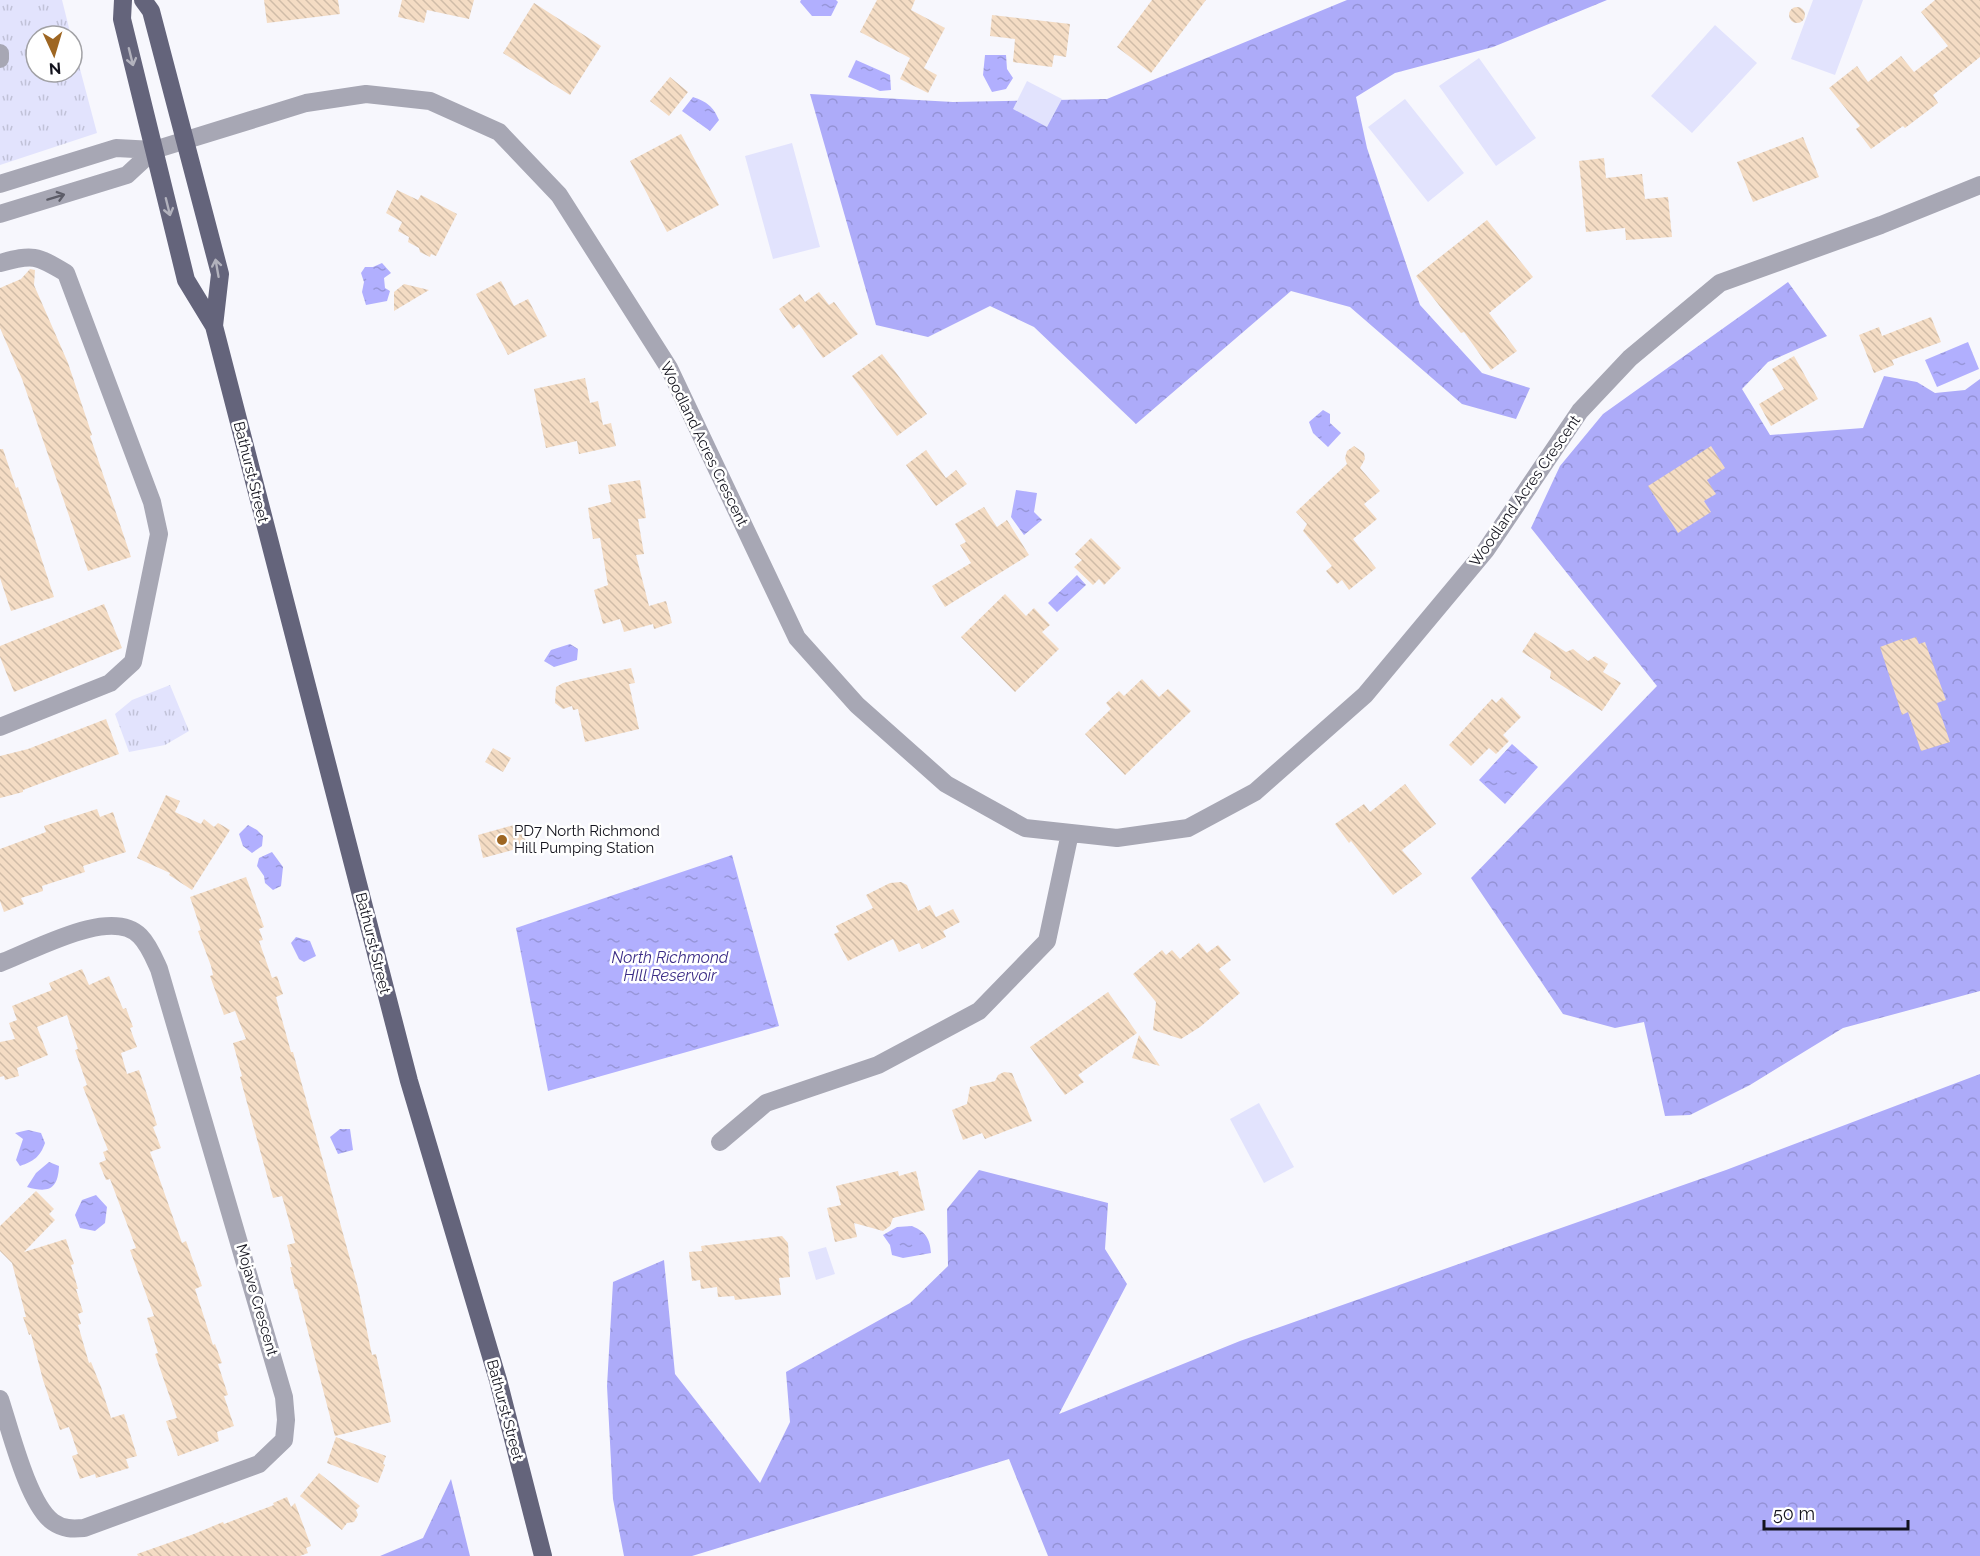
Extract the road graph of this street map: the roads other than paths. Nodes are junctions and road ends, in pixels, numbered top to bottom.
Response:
1 (123, 0) edge
2 (143, 0) edge
3 (0, 53) edge
4 (0, 59) edge
5 (184, 141) junction
6 (154, 150) junction
7 (0, 184) edge
8 (1980, 185) edge
9 (0, 214) edge
10 (0, 263) edge
11 (214, 326) junction
12 (0, 727) edge
13 (1070, 832) junction
14 (0, 963) edge
15 (720, 1142) dead end
16 (0, 1399) edge
17 (543, 1556) edge

1 -> 6 main road, Bathurst Street
2 - 5 main road, Bathurst Street
3 - 4 street
5 - 6 street, Woodland Acres Crescent
11 -> 5 main road, Bathurst Street
5 - 13 street, Woodland Acres Crescent
6 - 7 street
9 -> 6 street
6 -> 11 main road, Bathurst Street
8 - 13 street, Woodland Acres Crescent
10 - 12 street
11 - 17 main road, Bathurst Street
13 - 15 street
14 - 16 street, Mojave Crescent

